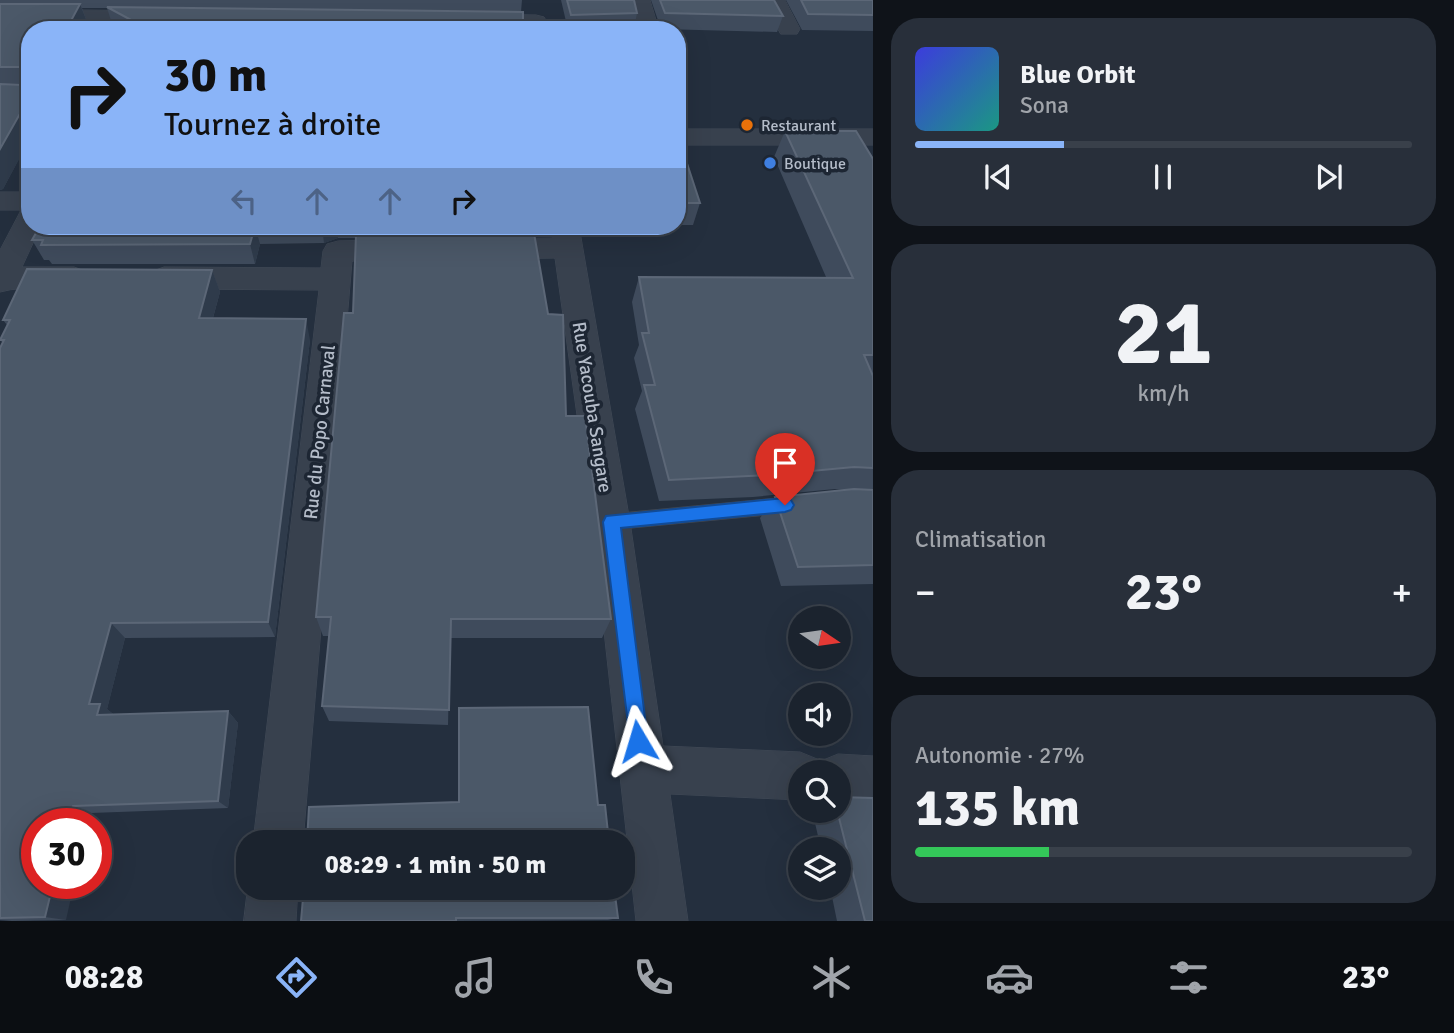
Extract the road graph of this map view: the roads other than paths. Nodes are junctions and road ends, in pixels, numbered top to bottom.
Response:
1 (639, 0) edge
2 (774, 0) edge
3 (0, 16) edge
4 (123, 16) edge
5 (536, 17) edge
6 (178, 18) edge
7 (454, 21) edge
8 (646, 21) edge
9 (789, 30) dead end
10 (686, 137) edge
11 (873, 137) edge
12 (0, 201) edge
13 (21, 201) edge
14 (22, 235) edge
15 (567, 237) edge
16 (99, 278) edge
17 (140, 278) edge
18 (1, 279) edge
19 (334, 279) junction
20 (809, 503) edge
21 (611, 522) junction
22 (641, 769) junction
23 (788, 775) edge
24 (851, 779) edge
25 (873, 780) edge
26 (279, 830) edge
27 (272, 900) edge
28 (270, 921) edge
29 (662, 921) edge

1 - 8 street
2 - 9 street
3 - 4 street
4 - 6 street
5 - 7 street
10 - 11 street
12 - 13 street
14 - 18 street
15 - 19 street, Rue du Popo Carnaval
15 - 21 street, Rue Yacouba Sangare
16 - 18 street
17 - 19 street
19 - 26 street, Rue du Popo Carnaval
20 - 21 lane
21 - 22 street, Rue Yacouba Sangare
22 - 23 street
22 - 29 street, Rue Yacouba Sangare
24 - 25 street
27 - 28 street

